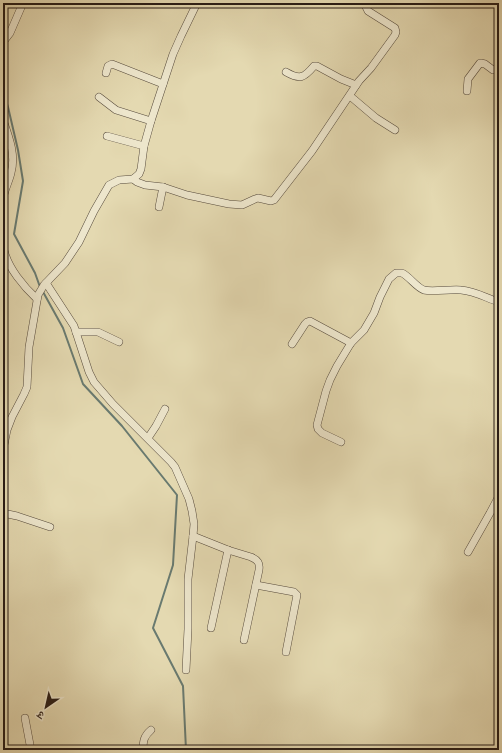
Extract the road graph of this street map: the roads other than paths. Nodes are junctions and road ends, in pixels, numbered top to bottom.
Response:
1 (23, 3) edge
2 (197, 3) edge
3 (367, 3) edge
4 (3, 42) edge
5 (499, 68) edge
6 (286, 72) dead end
7 (106, 73) dead end
8 (163, 84) junction
9 (356, 85) junction
10 (467, 91) dead end
11 (99, 96) dead end
12 (350, 96) junction
13 (3, 120) edge
14 (151, 121) junction
15 (395, 130) dead end
16 (107, 136) dead end
17 (144, 146) junction
18 (133, 179) junction
19 (163, 187) junction
20 (4, 188) edge
21 (3, 200) edge
22 (159, 207) dead end
23 (3, 208) edge
24 (3, 218) edge
25 (4, 250) edge
26 (45, 284) junction
27 (38, 297) junction
28 (499, 302) edge
29 (76, 332) junction
30 (119, 342) dead end
31 (351, 343) junction
32 (292, 344) dead end
33 (165, 409) dead end
34 (5, 430) edge
35 (148, 438) junction
36 (341, 442) dead end
37 (3, 458) edge
38 (3, 480) edge
39 (499, 496) edge
40 (3, 513) edge
41 (50, 528) dead end
42 (193, 536) junction
43 (228, 550) junction
44 (468, 552) dead end
45 (256, 585) junction
46 (211, 628) dead end
47 (244, 640) dead end
48 (286, 652) dead end
49 (186, 670) dead end
50 (25, 718) dead end
51 (151, 730) dead end
52 (31, 750) edge
53 (143, 750) edge

1 - 4 street
2 - 8 street
3 - 9 street
5 - 10 street
6 - 9 street
7 - 8 street
8 - 14 street
9 - 12 street
11 - 14 street
12 - 15 street
12 - 19 street
13 - 20 street
14 - 17 street
16 - 17 street
17 - 18 street
18 - 19 street
18 - 26 street
19 - 22 street
20 - 21 street
23 - 24 street
24 - 25 street
25 - 27 street
26 - 27 street
26 - 29 street
27 - 34 street
28 - 31 street
29 - 30 street
29 - 35 street
31 - 32 street
31 - 36 street
33 - 35 street
34 - 37 street
35 - 42 street
37 - 38 street
39 - 44 street
40 - 41 street
42 - 43 street
42 - 49 street
43 - 45 street
43 - 46 street
45 - 47 street
45 - 48 street
50 - 52 street
51 - 53 street

